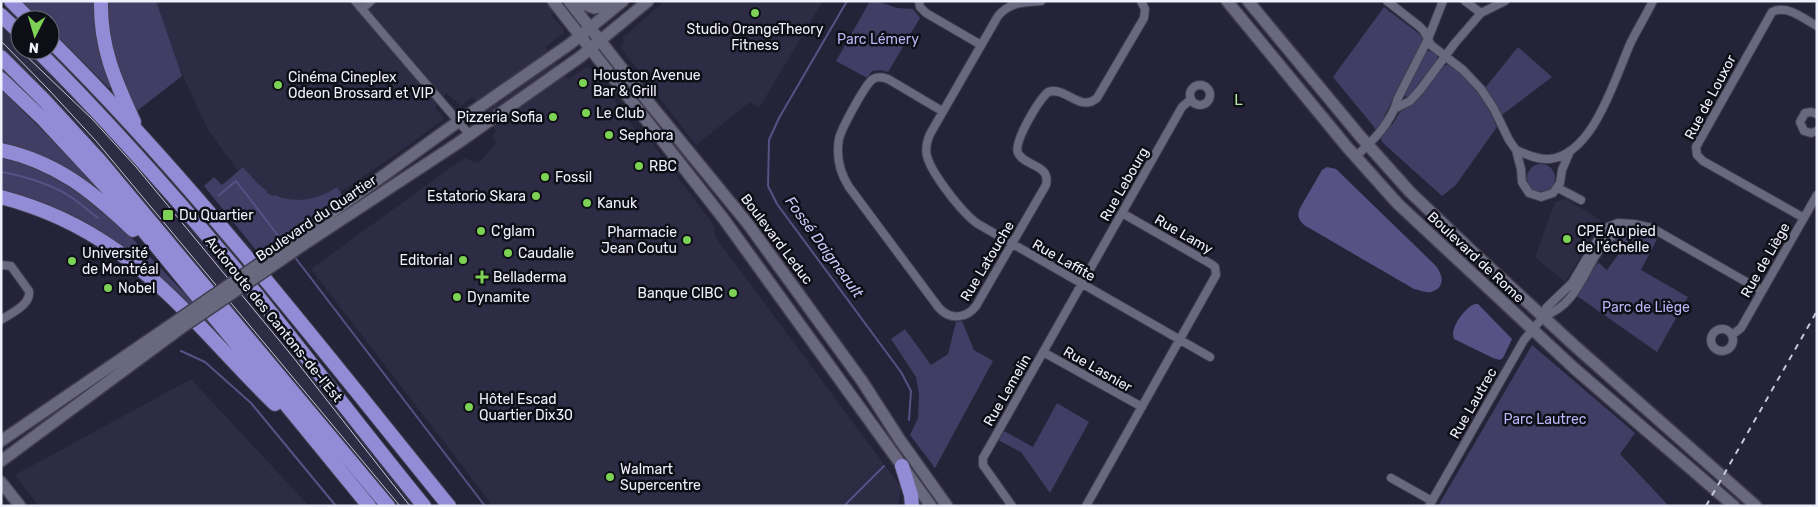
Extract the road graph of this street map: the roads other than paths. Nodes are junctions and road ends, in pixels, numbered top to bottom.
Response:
1 (11, 1) edge
2 (101, 1) edge
3 (355, 1) edge
4 (371, 1) edge
5 (553, 1) edge
6 (569, 1) edge
7 (574, 1) edge
8 (648, 1) edge
9 (919, 1) edge
10 (1041, 1) edge
11 (1141, 1) edge
12 (1227, 1) edge
13 (1248, 1) edge
14 (1387, 1) edge
15 (1443, 1) edge
16 (1465, 1) edge
17 (1505, 1) edge
18 (1653, 1) edge
19 (622, 3) edge
20 (362, 9) junction
21 (20, 10) edge
22 (1481, 13) junction
23 (1817, 26) edge
24 (591, 29) junction
25 (580, 37) junction
26 (1428, 39) junction
27 (601, 41) junction
28 (981, 45) junction
29 (590, 49) junction
30 (60, 50) edge
31 (1446, 56) junction
32 (1, 57) edge
33 (47, 60) edge
34 (1, 79) edge
35 (1190, 100) dead end
36 (1396, 108) junction
37 (942, 112) junction
38 (1817, 114) edge
39 (459, 121) junction
40 (1817, 131) edge
41 (140, 134) junction
42 (469, 134) junction
43 (1367, 146) junction
44 (1, 150) edge
45 (1516, 150) junction
46 (1570, 151) junction
47 (1355, 157) junction
48 (1558, 188) junction
49 (1817, 195) edge
50 (1, 197) edge
51 (1581, 200) dead end
52 (1122, 213) junction
53 (1804, 218) junction
54 (300, 241) junction
55 (1012, 244) junction
56 (1, 265) edge
57 (173, 268) junction
58 (1081, 284) junction
59 (1762, 291) junction
60 (1544, 316) junction
61 (1, 320) edge
62 (178, 325) junction
63 (1532, 329) junction
64 (1732, 335) dead end
65 (1181, 340) junction
66 (1043, 352) junction
67 (1210, 356) dead end
68 (1142, 408) junction
69 (1, 441) edge
70 (323, 450) junction
71 (1, 461) edge
72 (902, 466) junction
73 (1391, 478) dead end
74 (1, 482) edge
75 (1430, 503) edge
76 (20, 506) edge
77 (369, 506) edge
78 (388, 506) edge
79 (424, 506) edge
80 (449, 506) edge
81 (912, 506) edge
82 (931, 506) edge
83 (947, 506) edge
84 (1012, 506) edge
85 (1086, 506) edge
86 (1734, 506) edge
87 (1756, 506) edge

1 - 21 highway
2 - 41 highway
3 - 20 street
4 - 20 street
5 - 25 main road
6 - 24 main road, Boulevard Leduc
7 - 19 main road
8 - 27 main road, Boulevard du Quartier
9 - 28 street
10 - 28 street, Rue Laffite
11 - 55 street, Rue Latouche
12 - 47 main road, Boulevard de Rome
13 - 43 main road, Boulevard de Rome
14 - 26 street
15 - 26 street
16 - 22 street
17 - 22 street
18 - 46 street
19 - 24 main road, Boulevard du Quartier
20 - 39 street
22 - 31 street
23 - 53 street, Rue de Louxor
24 - 25 main road, Boulevard du Quartier
24 - 27 main road, Boulevard Leduc
25 - 29 main road
25 - 39 main road, Boulevard du Quartier
26 - 31 street
26 - 36 street
27 - 29 main road, Boulevard du Quartier
27 - 83 main road, Boulevard Leduc
28 - 37 street, Rue Laffite
29 - 42 main road, Boulevard du Quartier
29 - 72 main road
30 - 41 highway
31 - 36 street
31 - 45 street
32 - 78 highway
33 - 79 highway, Autoroute des Cantons-de-l'Est
34 - 57 highway
35 - 52 street, Rue Lebourg
36 - 43 street
37 - 55 street, Rue Laffite
37 - 55 street, Rue Latouche
38 - 40 street
39 - 42 street
39 - 54 main road, Boulevard du Quartier
41 - 80 highway
42 - 54 main road, Boulevard du Quartier
43 - 47 street
43 - 60 main road, Boulevard de Rome
44 - 57 highway
45 - 46 street
45 - 48 street
46 - 48 street
47 - 63 main road, Boulevard de Rome
48 - 51 street
49 - 53 street, Rue de Liège
50 - 70 highway
52 - 58 street, Rue Lebourg
52 - 65 street, Rue Lamy
53 - 59 street, Rue de Liège
54 - 62 main road, Boulevard du Quartier, bridge
55 - 58 street, Rue Laffite
56 - 61 street
57 - 70 highway
58 - 65 street, Rue Laffite
58 - 66 street, Rue Lemelin
59 - 60 street, Rue Lautrec
59 - 64 street, Rue de Liège
60 - 63 street, Rue Lautrec
60 - 87 main road, Boulevard de Rome
62 - 69 main road, Boulevard du Quartier
62 - 71 main road, Boulevard du Quartier
63 - 75 street, Rue Lautrec
63 - 86 main road, Boulevard de Rome
65 - 67 street, Rue Laffite
65 - 68 street
66 - 68 street, Rue Lasnier
66 - 84 street, Rue Lemelin
68 - 85 street
70 - 77 highway
72 - 81 highway
72 - 82 main road
73 - 75 street
74 - 76 main road

